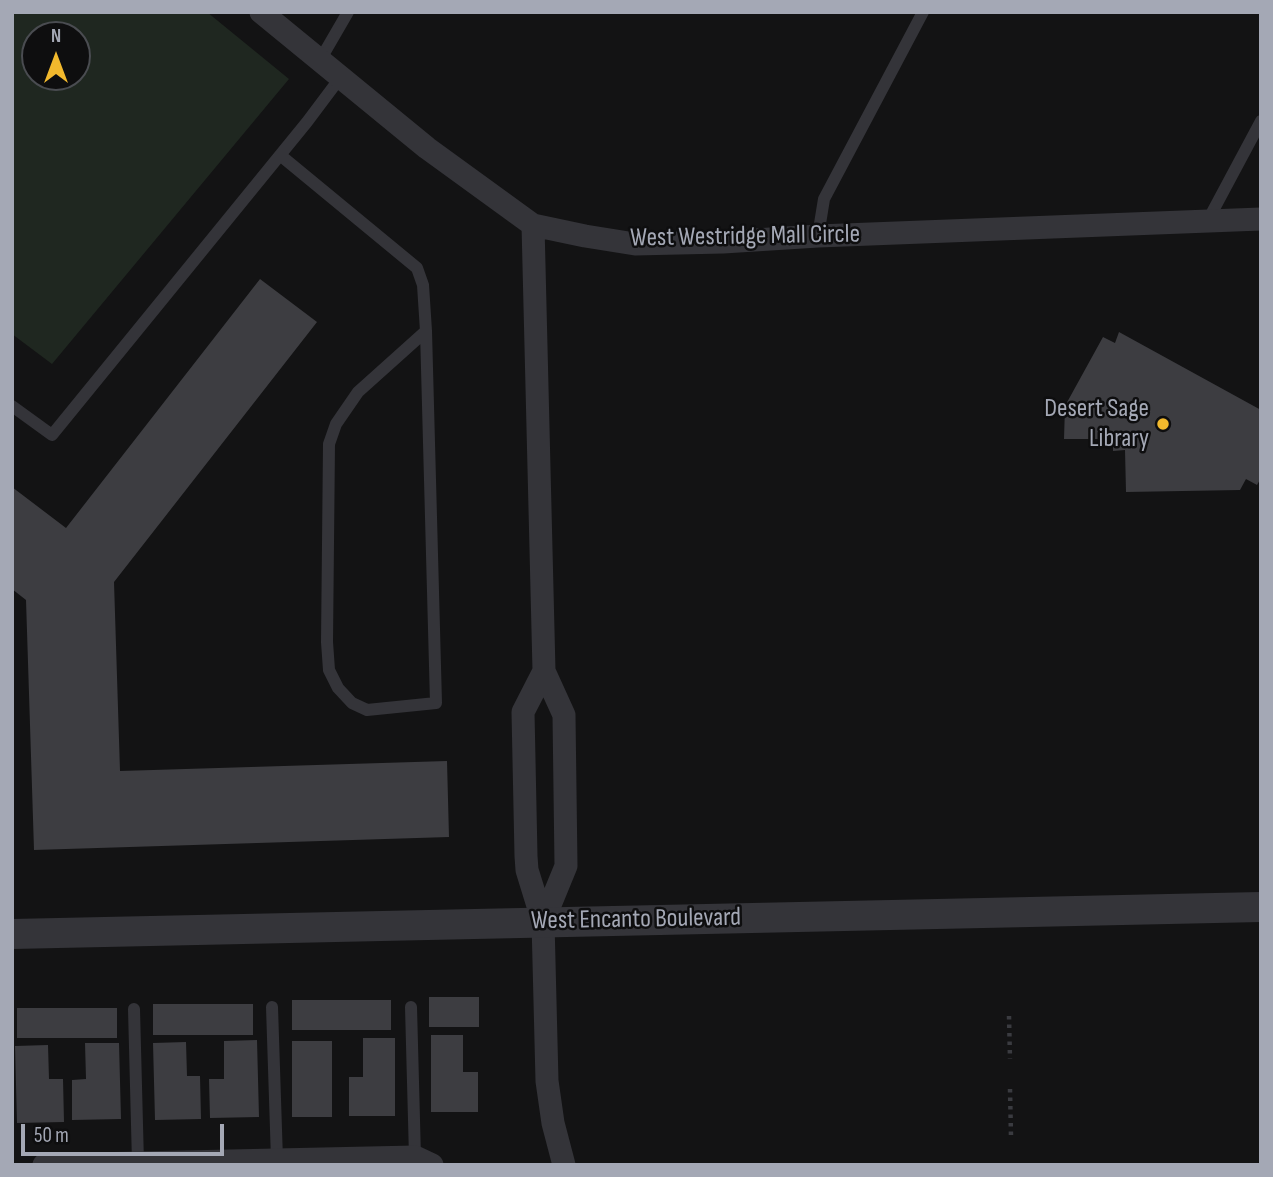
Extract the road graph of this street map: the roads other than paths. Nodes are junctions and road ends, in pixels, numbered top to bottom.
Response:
1 (261, 12) edge
2 (348, 12) edge
3 (923, 12) edge
4 (319, 62) junction
5 (340, 78) junction
6 (1261, 121) edge
7 (280, 155) junction
8 (1261, 219) edge
9 (1207, 223) junction
10 (533, 225) junction
11 (818, 236) junction
12 (426, 331) junction
13 (12, 406) edge
14 (544, 671) junction
15 (1261, 907) edge
16 (543, 922) junction
17 (12, 934) edge
18 (272, 1007) dead end
19 (411, 1007) dead end
20 (134, 1009) dead end
21 (277, 1160) junction
22 (423, 1161) edge
23 (314, 1162) edge
24 (138, 1163) junction
25 (44, 1165) edge
26 (564, 1165) edge

1 - 4 street, West Westridge Mall Circle
2 - 4 lane
3 - 11 lane
4 - 5 street, West Westridge Mall Circle
5 - 7 lane
5 - 10 street, West Westridge Mall Circle
6 - 9 lane
7 - 12 lane
7 - 13 lane
8 - 9 street, West Westridge Mall Circle
9 - 11 street, West Westridge Mall Circle
10 - 11 street, West Westridge Mall Circle
10 - 14 street
12 - 12 lane
14 - 16 street
14 - 16 street
15 - 16 street, West Encanto Boulevard
16 - 17 street, West Encanto Boulevard
16 - 26 street
18 - 21 lane
19 - 22 lane
20 - 24 lane
21 - 23 street
21 - 24 street
22 - 23 street
24 - 25 street

